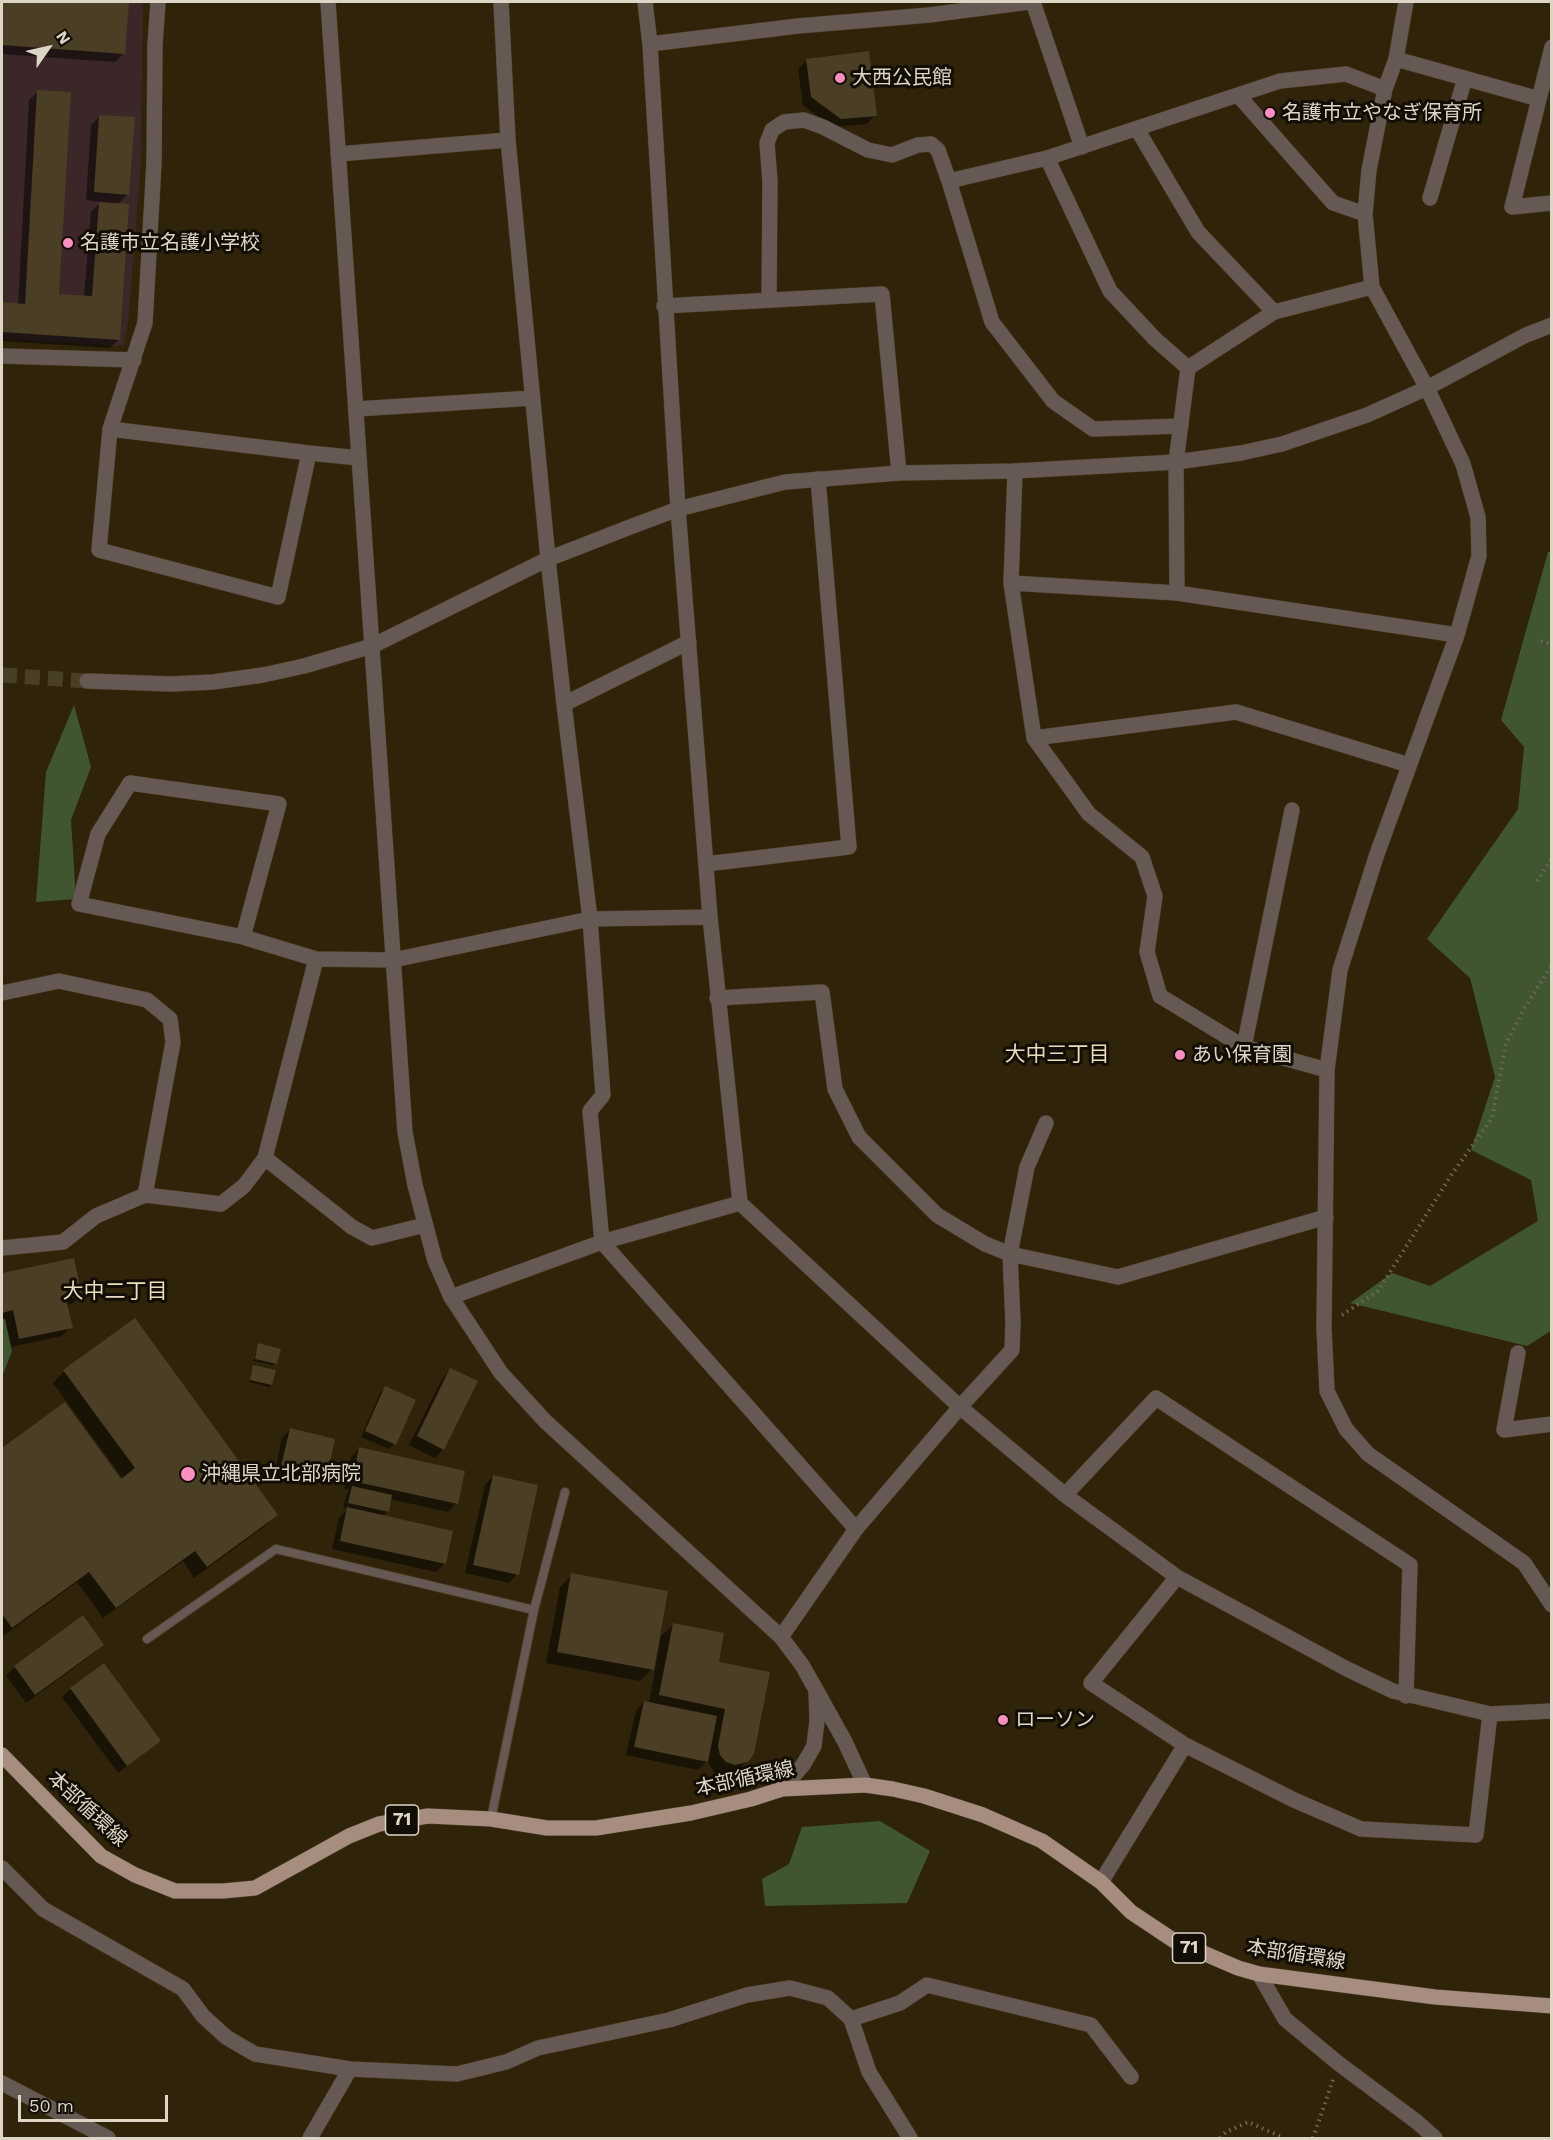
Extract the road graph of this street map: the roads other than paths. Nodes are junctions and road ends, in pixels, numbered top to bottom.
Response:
1 (158, 2) edge
2 (328, 2) edge
3 (501, 2) edge
4 (645, 2) edge
5 (1031, 2) edge
6 (1406, 2) edge
7 (650, 44) junction
8 (1551, 47) edge
9 (1396, 59) junction
10 (1465, 78) junction
11 (1385, 88) junction
12 (1238, 95) junction
13 (1539, 99) junction
14 (1137, 129) junction
15 (508, 140) junction
16 (1082, 147) junction
17 (338, 154) junction
18 (1047, 158) junction
19 (949, 181) junction
20 (1430, 198) dead end
21 (1551, 203) edge
22 (1365, 214) junction
23 (1372, 287) junction
24 (769, 300) junction
25 (664, 306) junction
26 (1274, 312) junction
27 (1551, 325) edge
28 (2, 356) edge
29 (134, 360) junction
30 (1188, 368) junction
31 (1427, 388) junction
32 (533, 398) junction
33 (356, 409) junction
34 (1181, 426) junction
35 (110, 429) junction
36 (309, 453) junction
37 (359, 458) junction
38 (1176, 462) junction
39 (1015, 471) junction
40 (900, 473) junction
41 (818, 479) junction
42 (678, 509) junction
43 (548, 559) junction
44 (1011, 583) junction
45 (1177, 593) junction
46 (1457, 634) junction
47 (689, 642) junction
48 (372, 646) junction
49 (87, 681) tunnel mouth
50 (564, 704) junction
51 (1034, 738) junction
52 (1409, 765) junction
53 (1292, 810) dead end
54 (706, 864) junction
55 (710, 917) junction
56 (590, 919) junction
57 (243, 937) junction
58 (316, 959) junction
59 (393, 960) junction
60 (2, 993) edge
61 (717, 998) junction
62 (1244, 1047) junction
63 (1327, 1070) junction
64 (1046, 1124) dead end
65 (265, 1158) junction
66 (145, 1196) junction
67 (740, 1203) junction
68 (1326, 1217) junction
69 (425, 1225) junction
70 (602, 1242) junction
71 (2, 1248) edge
72 (1010, 1254) junction
73 (451, 1298) junction
74 (1518, 1353) dead end
75 (960, 1407) junction
76 (1551, 1424) edge
77 (565, 1492) dead end
78 (1065, 1496) junction
79 (856, 1529) junction
80 (1177, 1577) junction
81 (1551, 1605) edge
82 (534, 1610) junction
83 (781, 1637) junction
84 (147, 1639) dead end
85 (815, 1688) junction
86 (1406, 1696) junction
87 (1551, 1711) edge
88 (1490, 1714) junction
89 (1185, 1745) junction
90 (2, 1755) edge
91 (865, 1785) junction
92 (782, 1789) junction
93 (491, 1819) junction
94 (2, 1871) edge
95 (1101, 1882) junction
96 (1259, 1974) junction
97 (1551, 2006) edge
98 (850, 2019) junction
99 (350, 2069) junction
100 (1131, 2077) dead end
101 (2, 2083) edge
102 (108, 2139) edge
103 (310, 2139) edge
104 (910, 2139) edge
105 (1435, 2139) edge

1 - 29 street
2 - 17 street
3 - 15 street
4 - 7 street
5 - 7 street
5 - 16 street
6 - 9 street
7 - 25 street
8 - 13 street
9 - 10 street
9 - 11 street
10 - 13 street
10 - 20 street
11 - 12 street
11 - 22 street
12 - 14 street
12 - 22 street
13 - 21 street
14 - 16 street
14 - 26 street
15 - 17 street
15 - 32 street
16 - 18 street
17 - 33 street
18 - 19 street
18 - 30 street
19 - 24 street
19 - 34 street
22 - 23 street
23 - 26 street
23 - 31 street
24 - 25 street
24 - 40 street
25 - 42 street
26 - 30 street
27 - 31 street
28 - 29 street
29 - 35 street
30 - 34 street
31 - 38 street
31 - 46 street
32 - 33 street
32 - 43 street
33 - 37 street
34 - 38 street
35 - 36 street
35 - 36 street
36 - 37 street
37 - 48 street
38 - 39 street
38 - 45 street
39 - 40 street
39 - 44 street
40 - 41 street
41 - 42 street
41 - 54 street
42 - 43 street
42 - 47 street
43 - 48 street
43 - 50 street
44 - 45 street
44 - 51 street
45 - 46 street
46 - 52 street
47 - 50 street
47 - 54 street
48 - 49 street
48 - 59 street
50 - 56 street
51 - 52 street
51 - 62 street
52 - 63 street
53 - 62 street
54 - 55 street
55 - 56 street
55 - 61 street
56 - 59 street
56 - 70 street
57 - 57 street
57 - 58 street
58 - 59 street
58 - 65 street
59 - 69 street
60 - 66 street
61 - 67 street
61 - 72 street
62 - 63 street
63 - 68 street
64 - 72 street
65 - 66 street
65 - 69 street
66 - 71 street
67 - 70 street
67 - 75 street
68 - 72 street
68 - 81 street
69 - 73 street
70 - 73 street
70 - 79 street
72 - 75 street
73 - 83 street
74 - 76 street
75 - 78 street
75 - 79 street
77 - 82 lane
78 - 80 street
78 - 86 street
79 - 83 street
80 - 86 street
80 - 89 street
82 - 84 lane
82 - 93 lane
83 - 85 street
85 - 91 street
85 - 92 street
86 - 88 street
87 - 88 street
88 - 89 street
89 - 95 street
90 - 93 main road, 本部循環線 / 71
91 - 92 main road, 本部循環線 / 71
91 - 95 main road, 本部循環線 / 71
92 - 93 main road, 本部循環線 / 71
94 - 99 street
95 - 96 main road, 本部循環線 / 71
96 - 97 main road, 本部循環線 / 71
96 - 105 street
98 - 99 street
98 - 100 street
98 - 104 street
99 - 103 street
101 - 102 street

